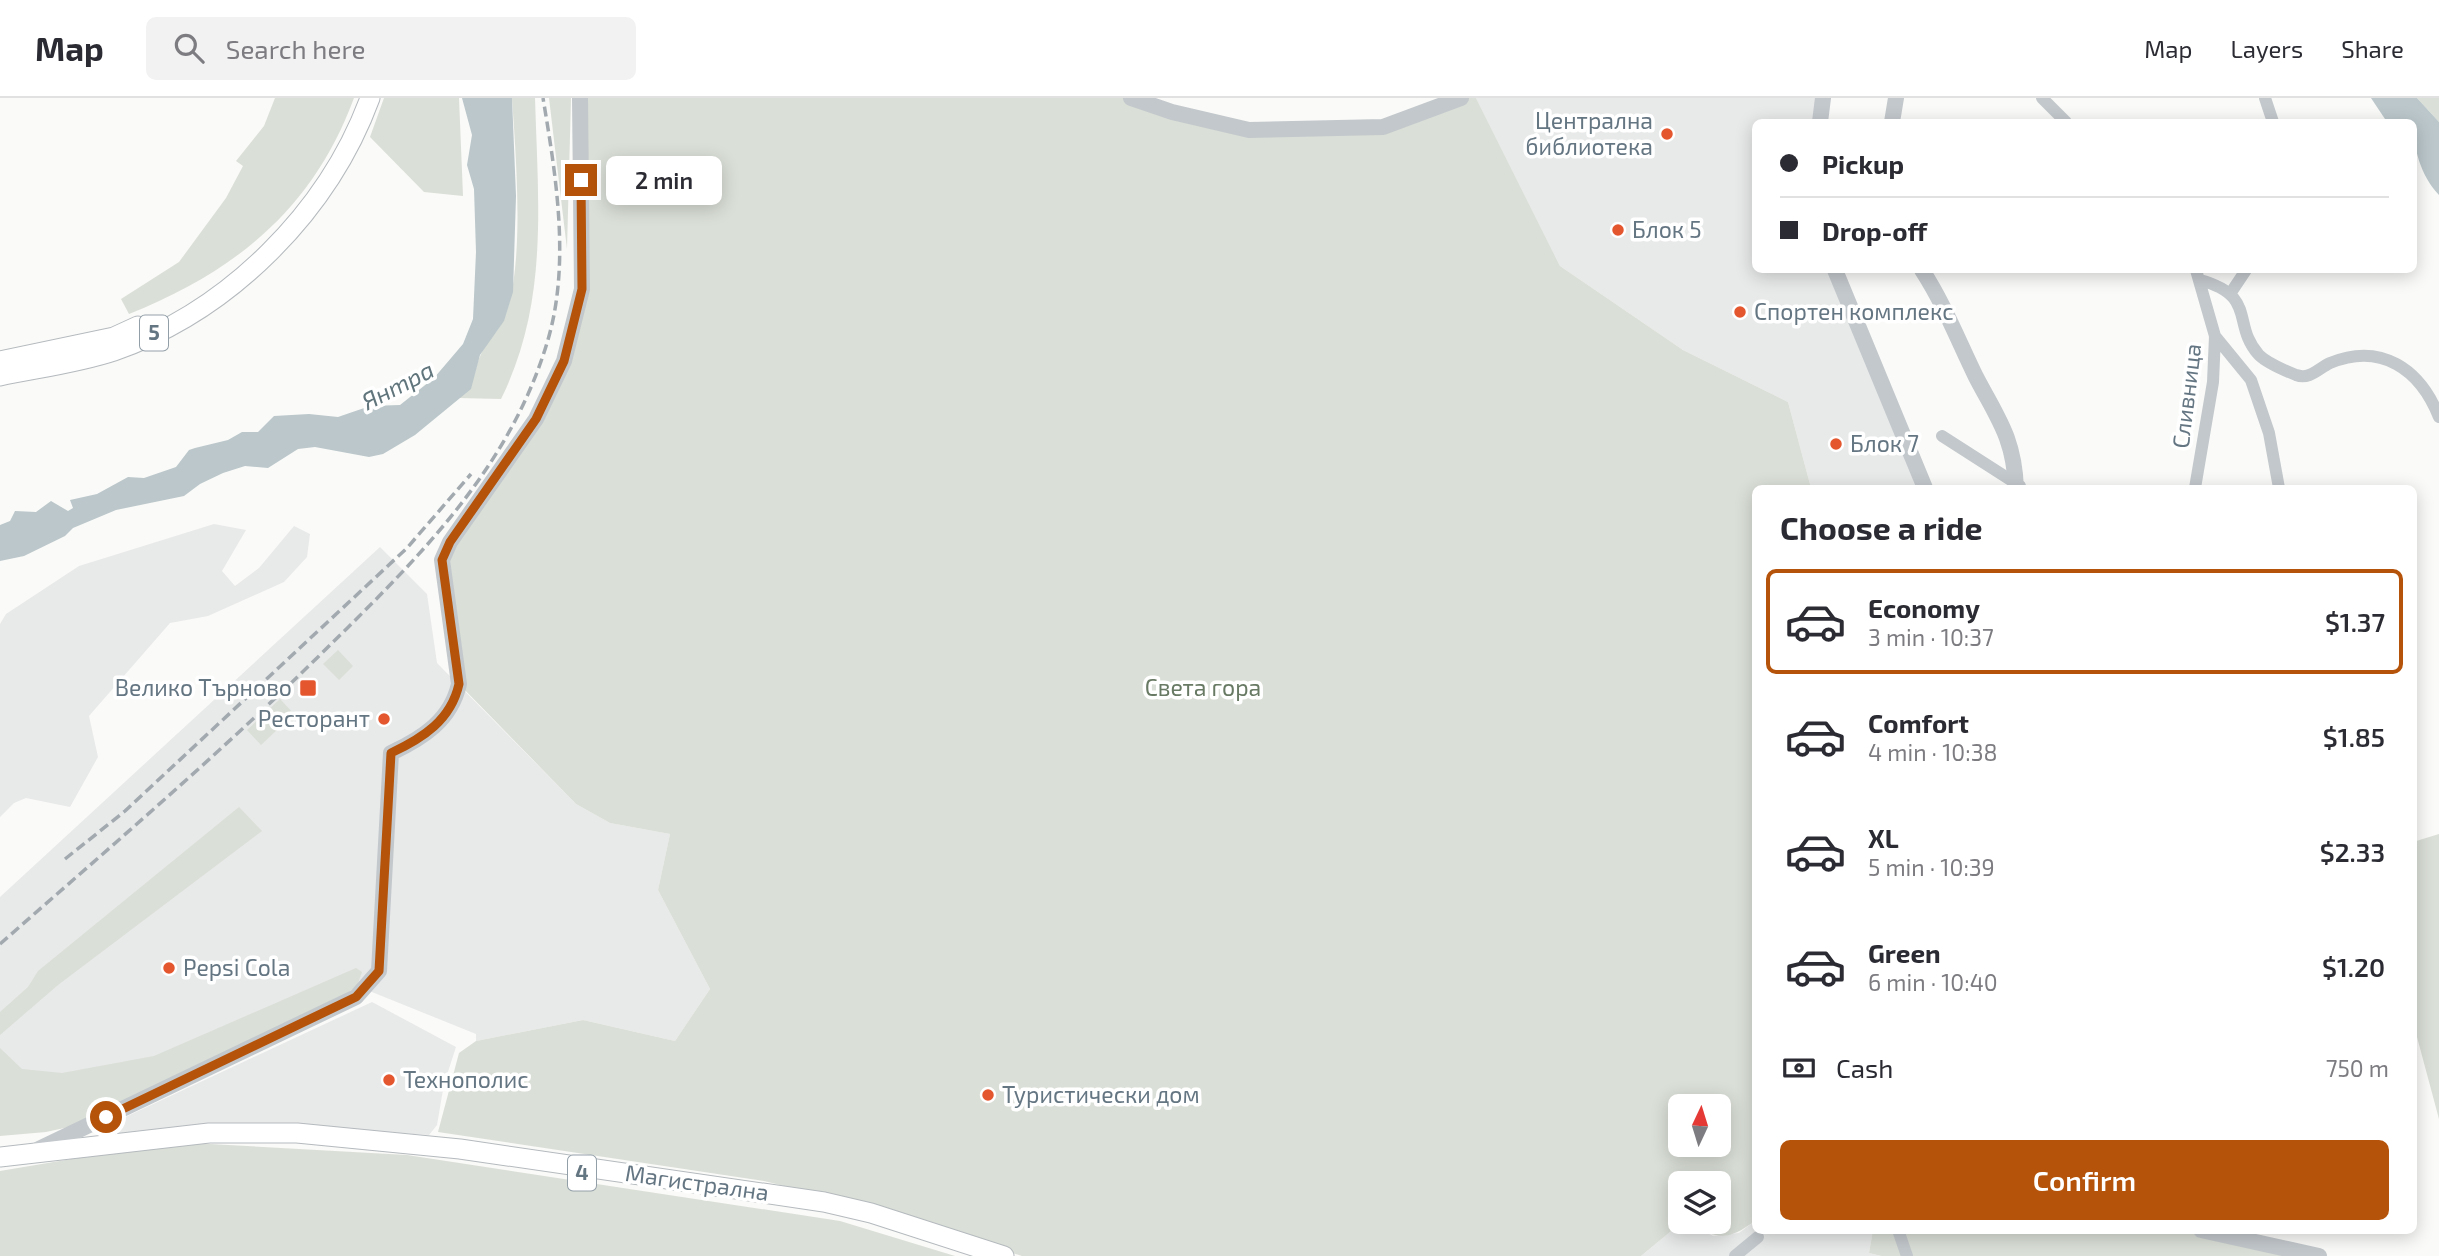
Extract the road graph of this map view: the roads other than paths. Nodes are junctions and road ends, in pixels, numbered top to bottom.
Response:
1 (370, 98) edge
2 (580, 98) edge
3 (1131, 98) edge
4 (1461, 98) edge
5 (1823, 98) edge
6 (1896, 98) edge
7 (2042, 98) edge
8 (2264, 98) edge
9 (1820, 119) edge
10 (1892, 119) edge
11 (2063, 119) edge
12 (2272, 119) edge
13 (281, 237) junction
14 (1836, 273) edge
15 (1924, 273) edge
16 (2244, 273) edge
17 (2198, 275) edge
18 (2230, 294) junction
19 (2215, 336) junction
20 (95, 357) junction
21 (0, 361) edge
22 (0, 376) edge
23 (0, 387) edge
24 (2439, 417) edge
25 (1941, 436) dead end
26 (1924, 485) edge
27 (2015, 485) edge
28 (2018, 485) edge
29 (2196, 485) edge
30 (2278, 485) edge
31 (175, 1136) junction
32 (34, 1152) junction
33 (0, 1157) edge
34 (1899, 1234) edge
35 (2219, 1234) edge
36 (1758, 1237) dead end
37 (982, 1256) edge
38 (1003, 1256) edge
39 (1735, 1256) edge
40 (1907, 1256) edge
41 (2319, 1256) edge

1 - 13 main road, 5
2 - 32 street
3 - 4 street
5 - 9 street
6 - 10 street
7 - 11 street
8 - 12 street
13 - 20 main road, 5
13 - 21 main road, 5
14 - 26 street
15 - 28 street
16 - 18 street
17 - 18 street
17 - 19 street, Сливница
18 - 24 street
19 - 29 street, Сливница
19 - 30 street
20 - 22 main road, 5
20 - 23 main road
25 - 27 street
31 - 32 main road, Магистрална / 4
31 - 37 main road, Магистрална / 4
31 - 38 main road, Магистрална / 4
32 - 33 main road, Магистрална / 4
34 - 40 street
35 - 41 street
36 - 39 street

